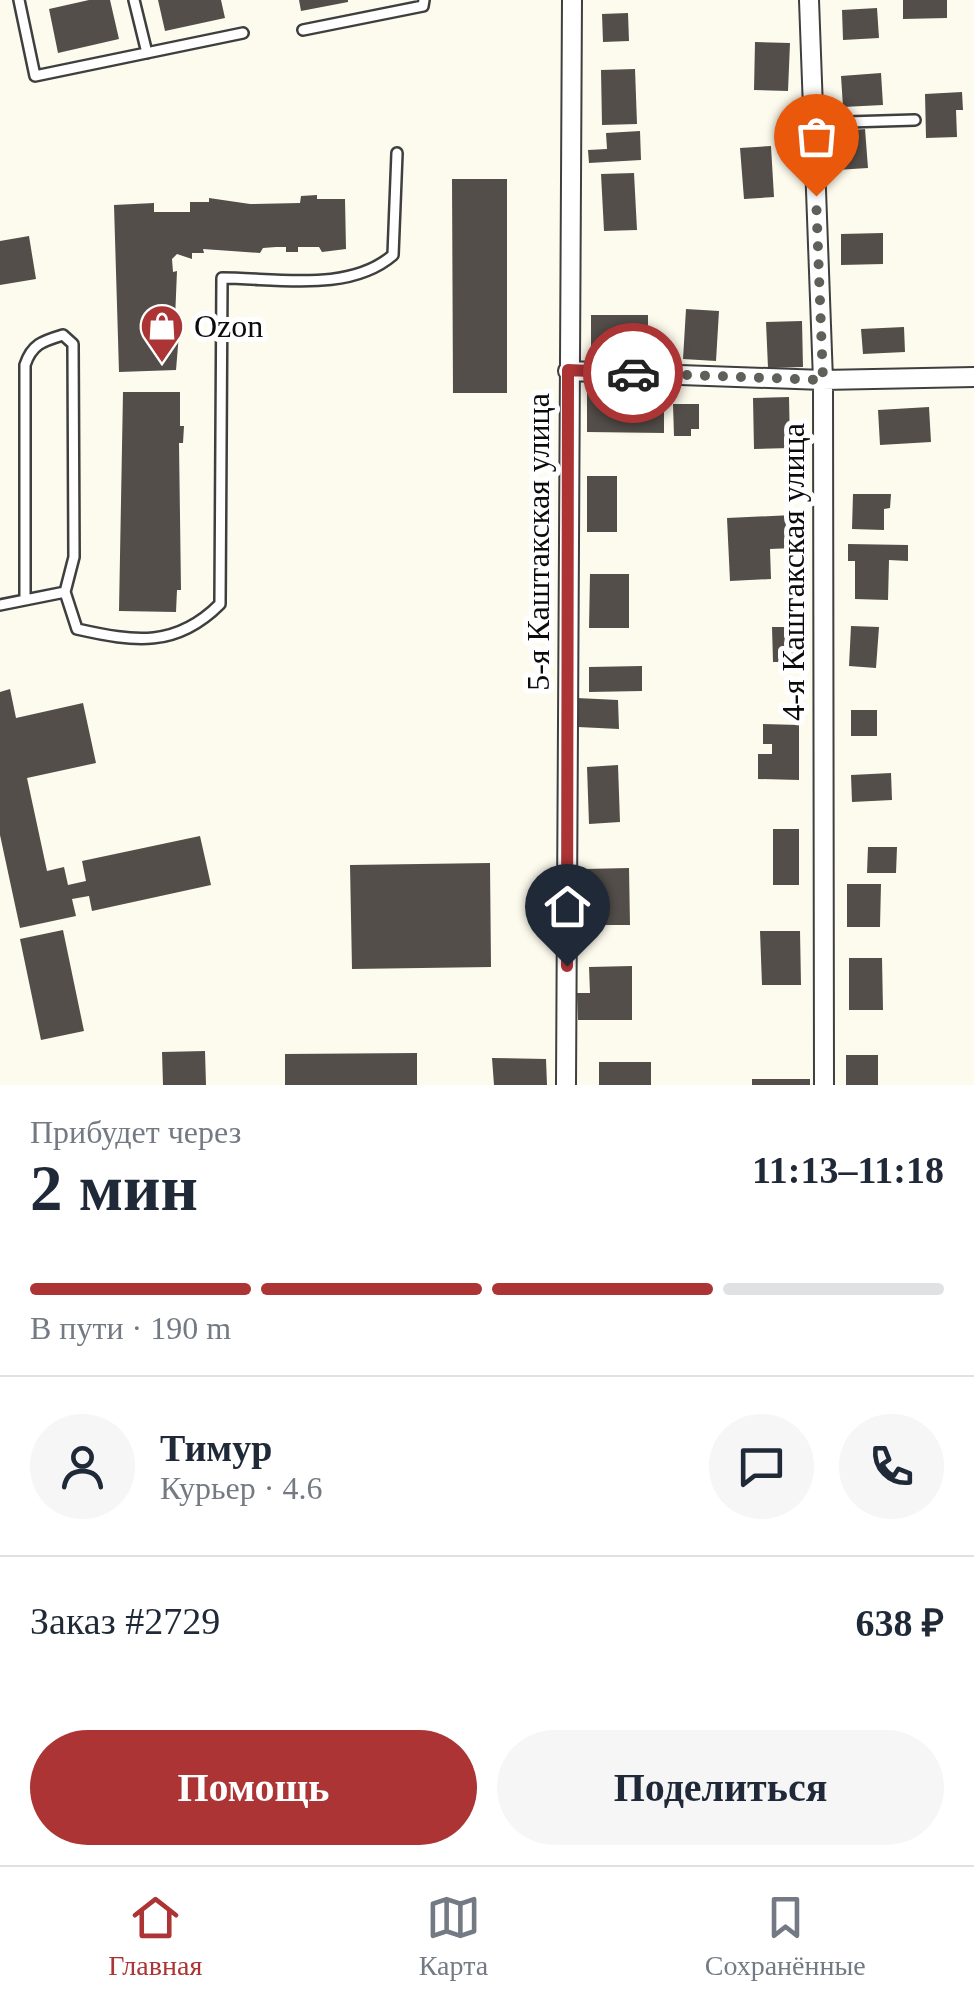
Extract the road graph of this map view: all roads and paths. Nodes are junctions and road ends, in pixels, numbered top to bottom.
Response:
1 (18, 0) edge
2 (134, 0) edge
3 (424, 0) edge
4 (572, 0) edge
5 (809, 0) edge
6 (303, 30) dead end
7 (242, 33) dead end
8 (147, 53) junction
9 (915, 120) dead end
10 (814, 123) junction
11 (397, 153) dead end
12 (568, 370) junction
13 (974, 378) edge
14 (823, 380) junction
15 (65, 592) junction
16 (25, 600) junction
17 (0, 605) edge
18 (566, 1085) edge
19 (824, 1085) edge

1 - 8 lane
2 - 8 lane
3 - 6 lane
4 - 12 street, 5-я Каштакская улица
5 - 10 street, 4-я Каштакская улица
7 - 8 lane
9 - 10 lane
10 - 14 street, 4-я Каштакская улица
11 - 15 lane
12 - 14 street
12 - 18 street, 5-я Каштакская улица
13 - 14 street
14 - 19 street, 4-я Каштакская улица
15 - 16 lane
15 - 16 lane
16 - 17 lane

